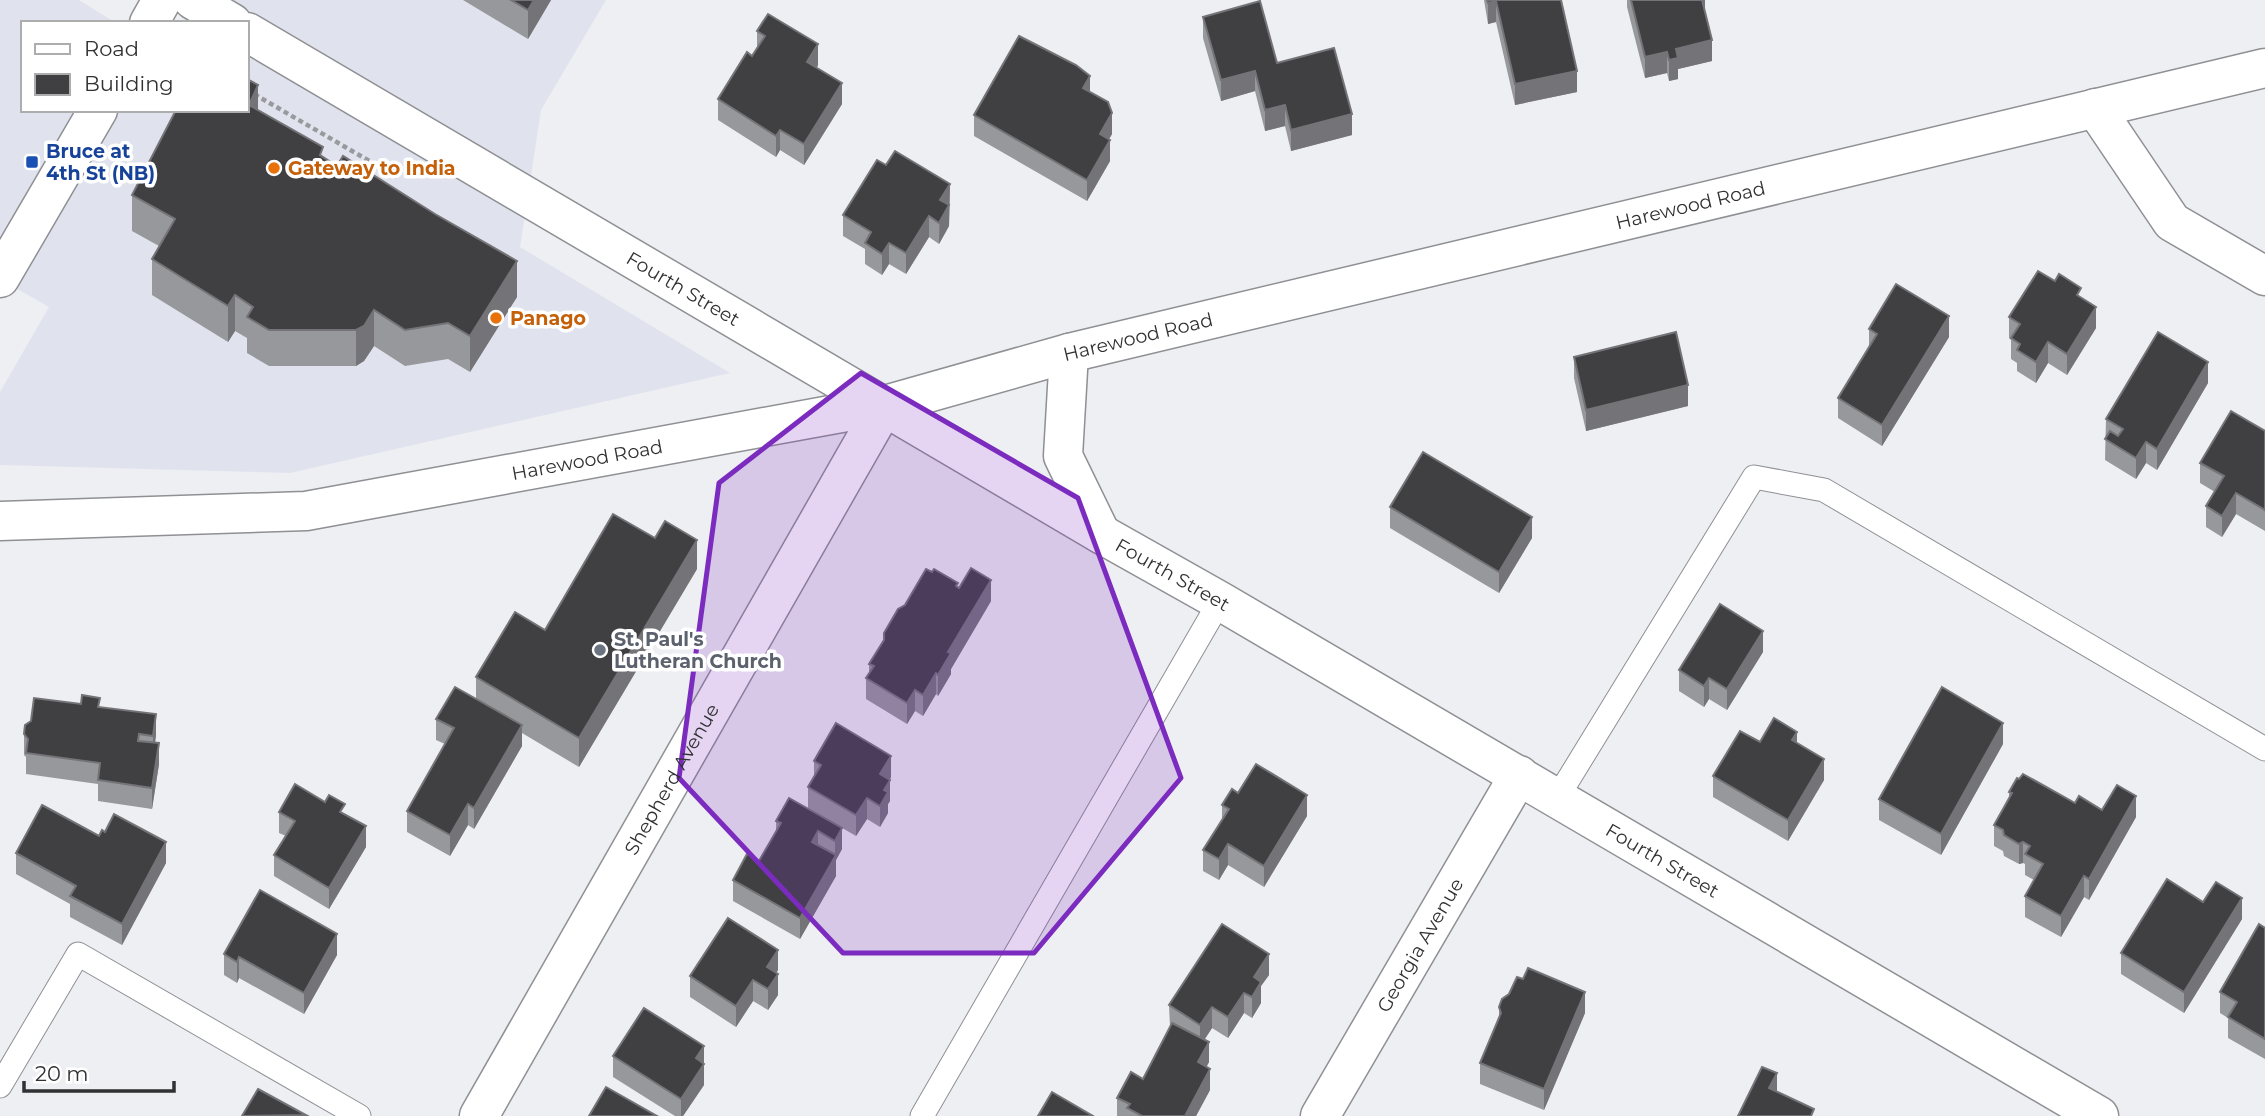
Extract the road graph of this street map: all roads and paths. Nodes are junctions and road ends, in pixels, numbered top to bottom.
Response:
1 (162, 0) edge
2 (193, 0) edge
3 (150, 21) edge
4 (229, 21) edge
5 (248, 33) edge
6 (2265, 68) edge
7 (2095, 108) junction
8 (97, 112) edge
9 (2265, 276) edge
10 (0, 278) edge
11 (1069, 352) junction
12 (885, 405) junction
13 (0, 521) edge
14 (1101, 534) junction
15 (1220, 601) junction
16 (2265, 750) edge
17 (1518, 775) junction
18 (1557, 798) junction
19 (0, 1086) edge
20 (359, 1116) edge
21 (479, 1116) edge
22 (922, 1116) edge
23 (1320, 1116) edge
24 (2099, 1116) edge

1 - 3 street
2 - 4 street
5 - 12 street, Fourth Street
6 - 7 street, Harewood Road
7 - 9 street
7 - 11 street, Harewood Road
8 - 10 street
11 - 12 street, Harewood Road
11 - 14 street
12 - 13 street, Harewood Road
12 - 14 street, Fourth Street
12 - 21 street, Shepherd Avenue
14 - 15 street, Fourth Street
15 - 17 street, Fourth Street
15 - 22 lane
16 - 18 lane
17 - 18 street, Fourth Street
17 - 23 street, Georgia Avenue
18 - 24 street, Fourth Street
19 - 20 lane

